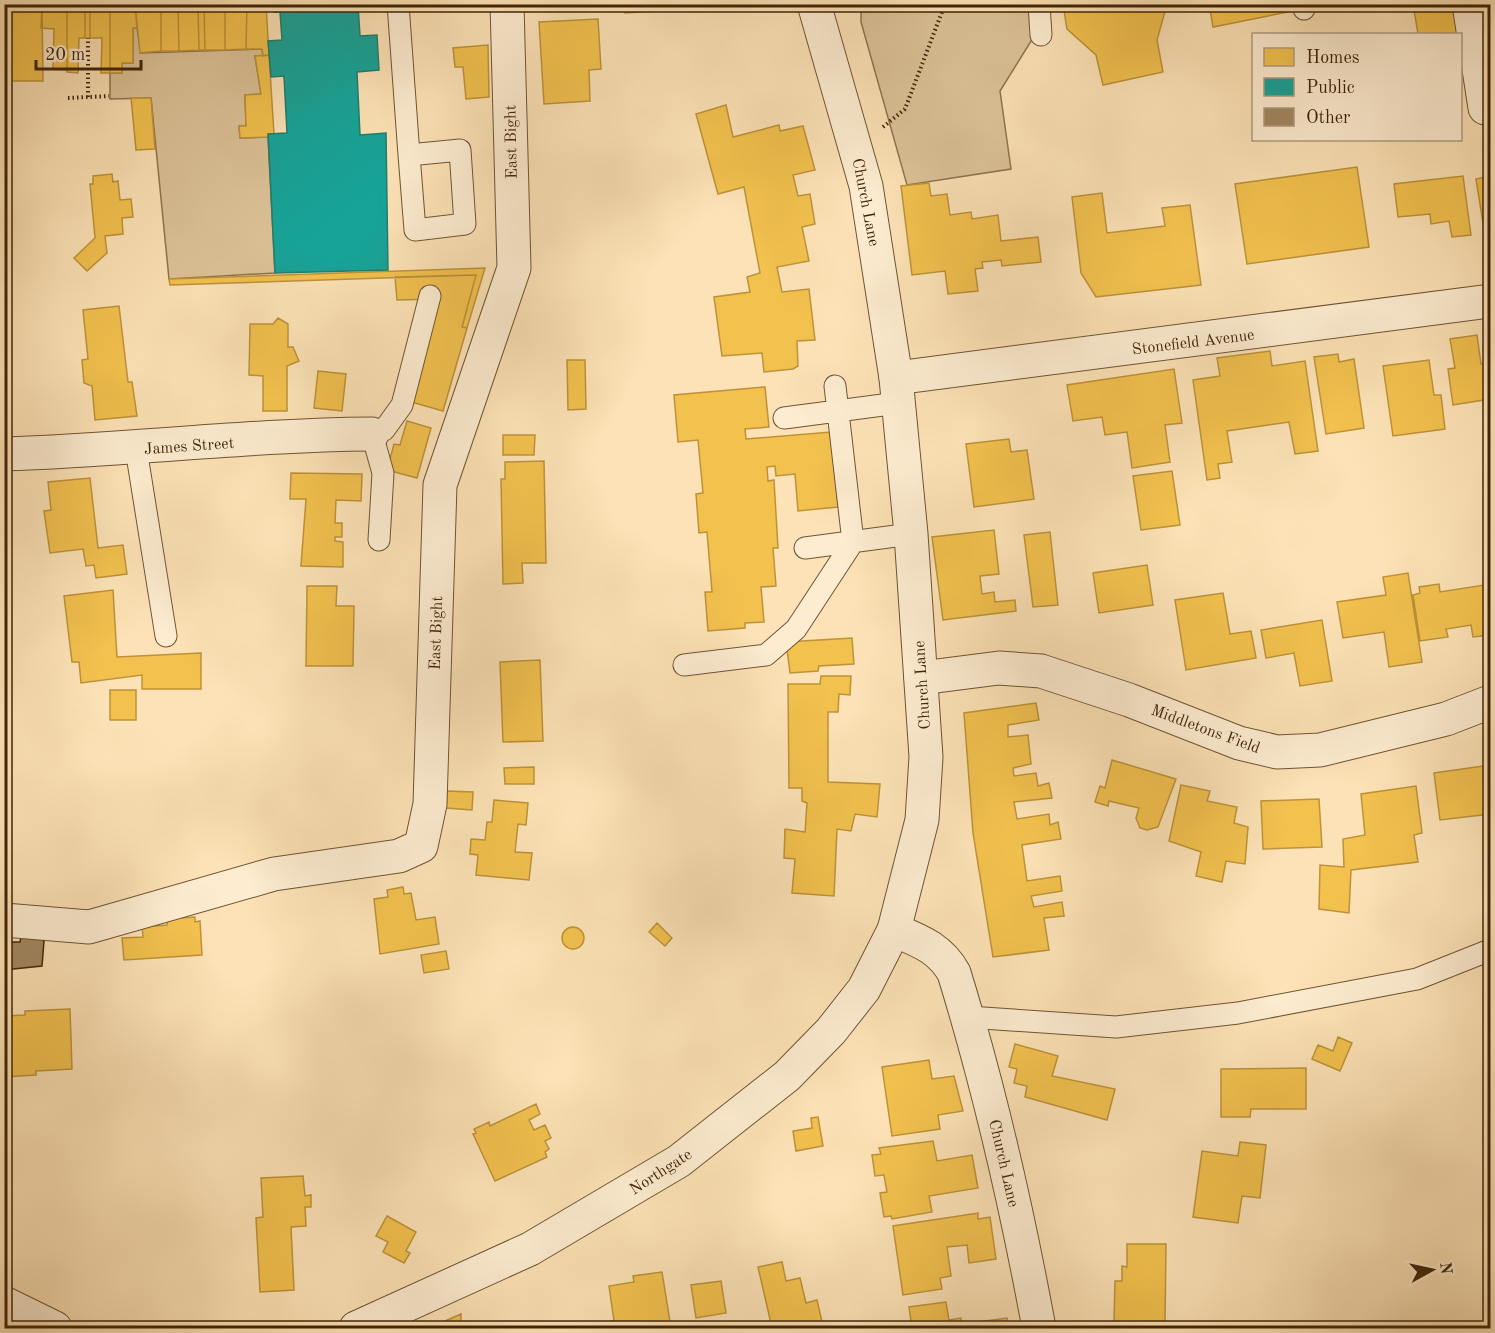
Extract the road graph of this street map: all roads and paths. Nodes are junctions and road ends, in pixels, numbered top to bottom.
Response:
1 (398, 4) edge
2 (507, 4) edge
3 (814, 4) edge
4 (945, 4) edge
5 (1039, 4) edge
6 (1469, 4) edge
7 (1041, 35) dead end
8 (88, 38) dead end
9 (109, 96) dead end
10 (88, 97) junction
11 (68, 98) dead end
12 (1485, 108) dead end
13 (854, 138) junction
14 (409, 155) dead end
15 (430, 296) dead end
16 (1491, 301) edge
17 (835, 386) dead end
18 (897, 391) junction
19 (838, 411) junction
20 (784, 418) dead end
21 (372, 434) junction
22 (136, 448) junction
23 (4, 454) edge
24 (911, 534) junction
25 (379, 540) dead end
26 (853, 542) junction
27 (804, 548) dead end
28 (166, 636) dead end
29 (684, 665) dead end
30 (921, 678) junction
31 (1491, 702) edge
32 (4, 920) edge
33 (894, 930) junction
34 (1491, 950) edge
35 (968, 1017) junction
36 (4, 1303) edge
37 (55, 1329) edge
38 (356, 1329) edge
39 (1039, 1329) edge

1 - 14 lane
2 - 32 street, East Bight
3 - 13 street, Church Lane
4 - 13 path
5 - 7 lane
6 - 12 street
8 - 10 path
9 - 10 path
10 - 11 path
13 - 18 street, Church Lane
15 - 21 lane
16 - 18 street, Stonefield Avenue
17 - 19 lane
18 - 19 lane
18 - 24 street, Church Lane
19 - 20 lane
19 - 26 lane
21 - 22 street, James Street
21 - 25 lane
22 - 23 street, James Street
22 - 28 lane
24 - 26 lane
24 - 30 street, Church Lane
26 - 27 lane
26 - 29 lane
30 - 31 street, Middletons Field
30 - 33 street, Church Lane
33 - 35 street, Church Lane
33 - 38 street, Northgate
34 - 35 lane
35 - 39 street, Church Lane
36 - 37 street

